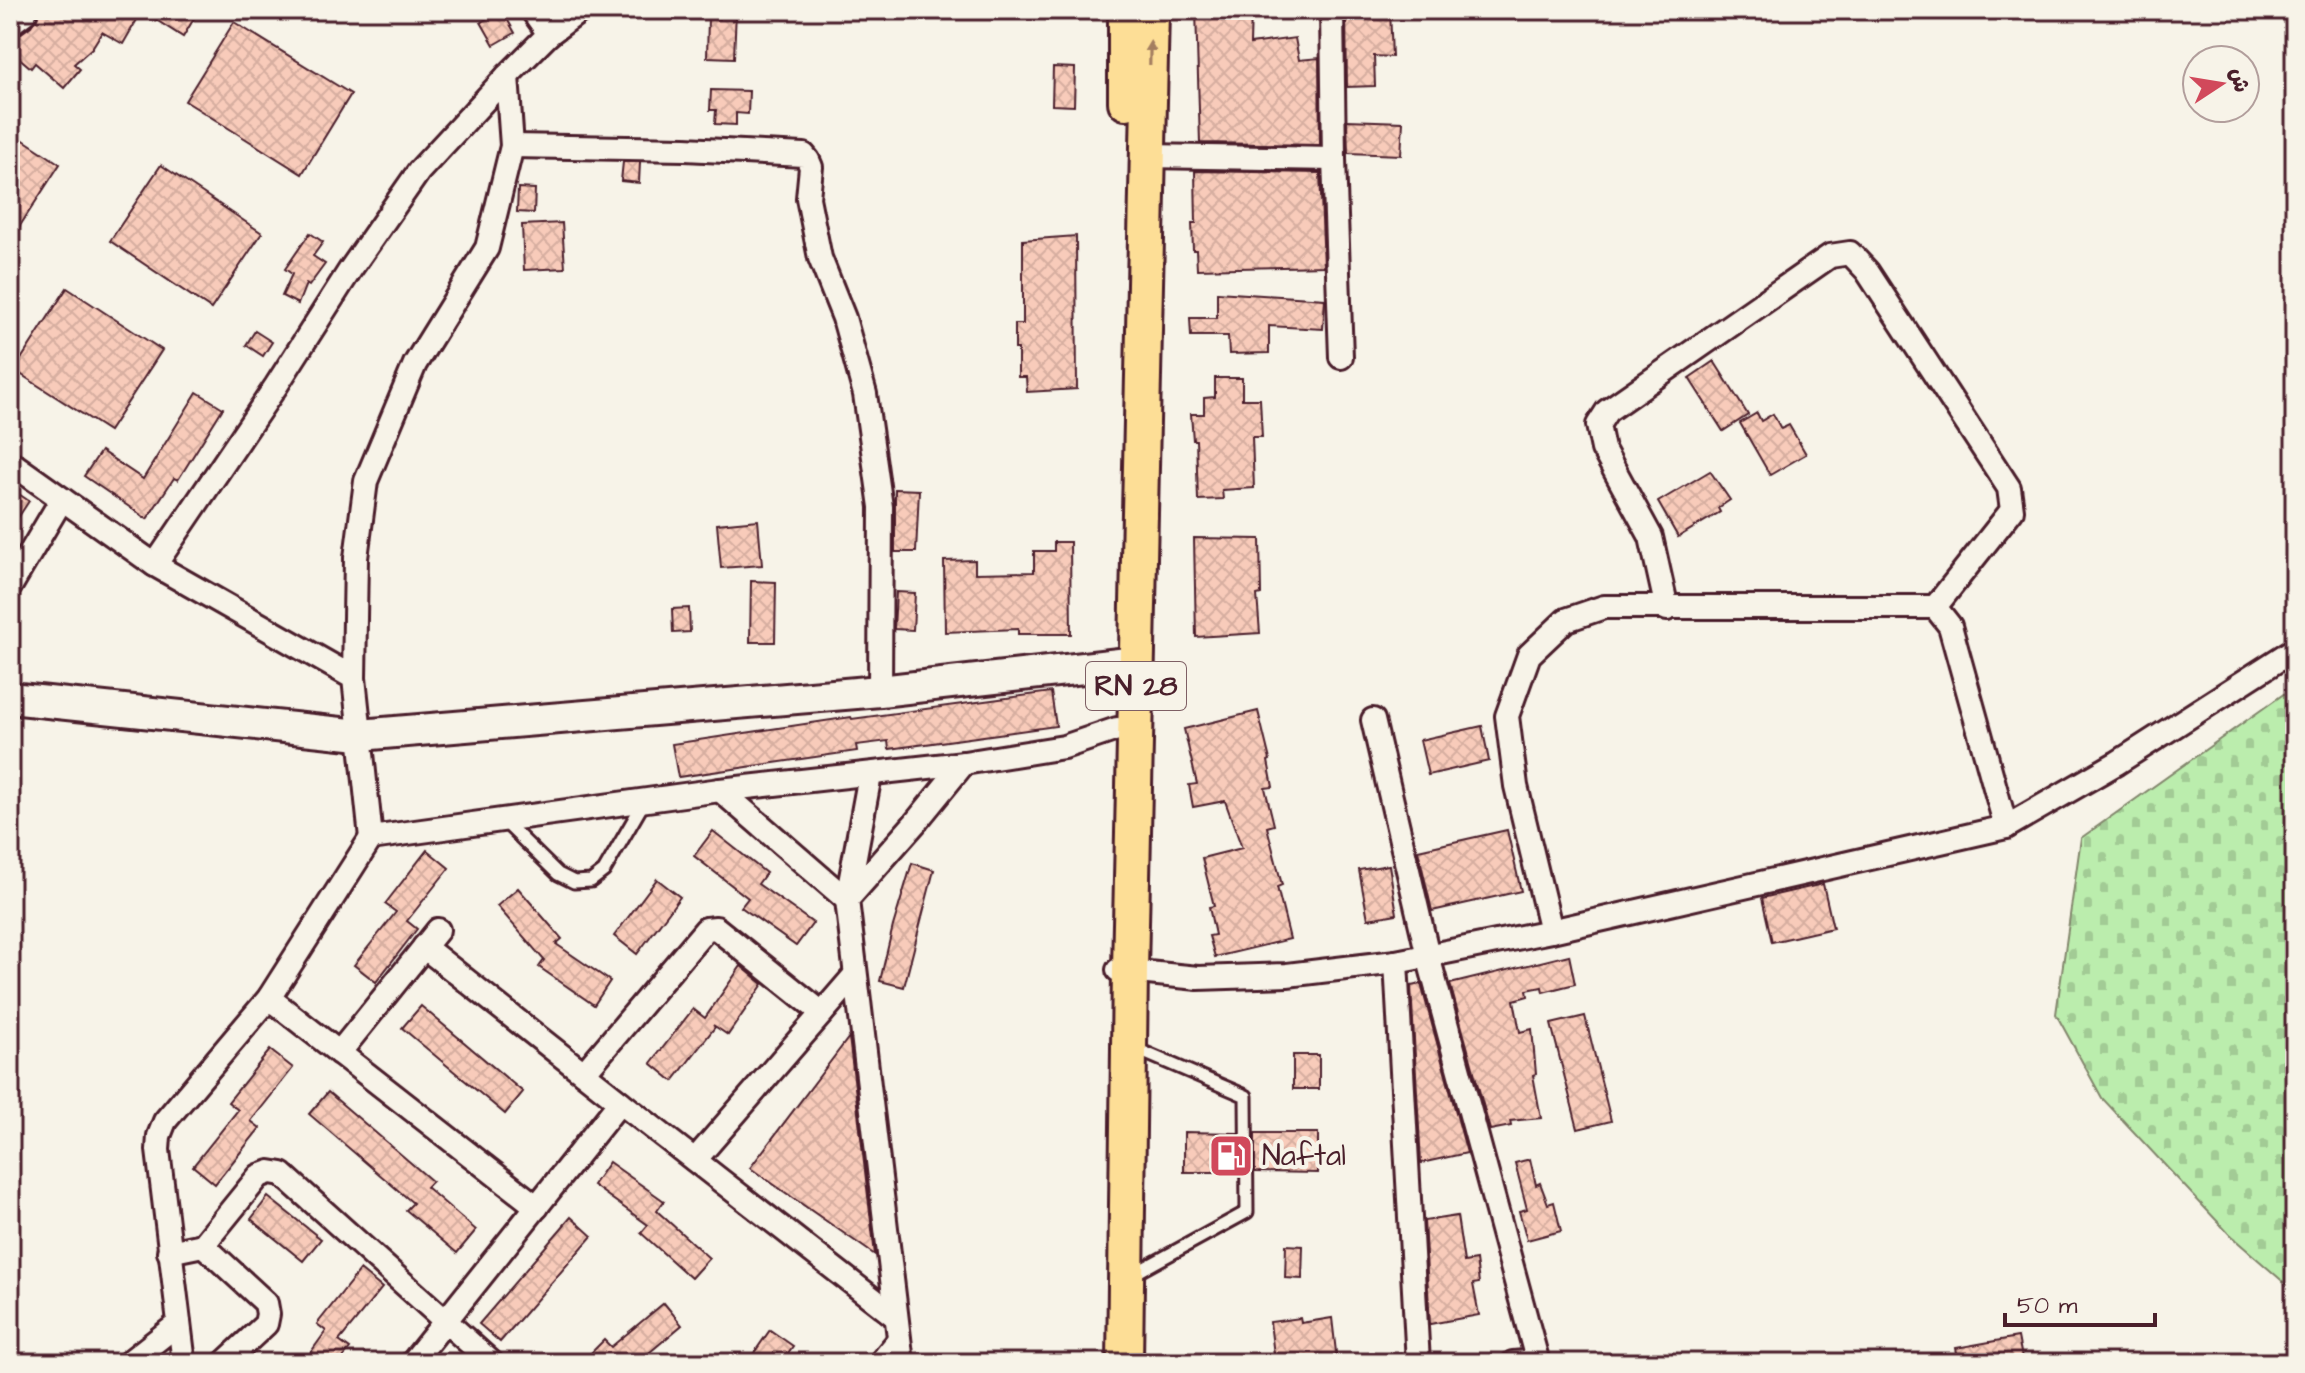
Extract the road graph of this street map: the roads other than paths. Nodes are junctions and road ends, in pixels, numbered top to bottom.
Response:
1 (22, 10) edge
2 (532, 10) edge
3 (581, 10) edge
4 (1126, 10) edge
5 (1151, 10) edge
6 (1332, 10) edge
7 (10, 19) edge
8 (549, 34) junction
9 (507, 76) junction
10 (512, 146) junction
11 (1147, 156) junction
12 (1334, 159) junction
13 (1341, 357) dead end
14 (10, 462) edge
15 (62, 499) junction
16 (155, 565) junction
17 (10, 587) edge
18 (1935, 607) junction
19 (1667, 609) junction
20 (2295, 649) edge
21 (1128, 663) junction
22 (354, 678) junction
23 (880, 691) junction
24 (10, 698) edge
25 (1373, 720) dead end
26 (1117, 729) junction
27 (360, 735) junction
28 (964, 763) junction
29 (870, 775) junction
30 (720, 790) junction
31 (644, 802) junction
32 (504, 820) junction
33 (2006, 827) junction
34 (371, 838) junction
35 (847, 900) junction
36 (1551, 931) junction
37 (1428, 956) junction
38 (1396, 962) junction
39 (1122, 970) junction
40 (855, 975) junction
41 (269, 998) junction
42 (822, 1013) junction
43 (1130, 1046) junction
44 (339, 1053) junction
45 (584, 1073) junction
46 (620, 1102) junction
47 (695, 1160) junction
48 (537, 1207) junction
49 (203, 1245) junction
50 (169, 1252) junction
51 (1126, 1279) junction
52 (896, 1317) junction
53 (445, 1322) junction
54 (179, 1323) junction
55 (899, 1340) junction
56 (1537, 1362) edge
57 (128, 1363) edge
58 (184, 1363) edge
59 (224, 1363) edge
60 (412, 1363) edge
61 (492, 1363) edge
62 (880, 1363) edge
63 (902, 1363) edge
64 (1106, 1363) edge
65 (1125, 1363) edge
66 (1418, 1363) edge
67 (1513, 1363) edge

1 - 7 main road
2 - 8 street
3 - 8 street
4 - 21 main road, RN 28
11 -> 5 main road, RN 28
6 - 12 street
8 - 9 street
9 - 10 street
9 - 16 street
10 - 22 street
10 - 23 street
11 - 12 street
11 - 21 main road, RN 28
12 - 13 street
14 - 15 street
15 - 16 street
15 - 17 street
16 - 22 street
18 - 19 street
18 - 19 street
18 - 33 street
19 - 36 street
20 - 33 street
21 - 23 main road
21 - 26 main road, RN 28
21 - 39 main road, RN 28
22 - 27 street
23 - 27 main road
24 - 27 main road
25 - 37 street
26 - 28 street
26 - 39 main road, RN 28
27 - 34 street
28 - 29 street
28 - 35 street
29 - 30 street
29 - 35 street
30 - 31 street
30 - 35 street
31 - 32 street
31 - 32 lane
32 - 34 street
33 - 36 street
34 - 41 street
35 - 40 street
36 - 37 street
37 - 38 street
37 - 56 street
38 - 39 street
38 - 66 street
39 - 43 main road, RN 28
39 - 64 main road, RN 28
40 - 42 street
40 - 52 street
41 - 44 street
41 - 50 street
42 - 45 street
42 - 47 street
43 - 51 main road, RN 28
43 - 51 lane
44 - 45 street
44 - 48 street
45 - 46 street
46 - 47 street
46 - 48 street
47 - 52 street
48 - 53 street
49 - 50 street
49 - 53 street
49 - 59 street
50 - 54 street
51 - 65 main road, RN 28
52 - 55 street
53 - 60 street
53 - 61 street
54 - 57 street
54 - 58 street
55 - 62 street
55 - 63 street
56 - 67 street

